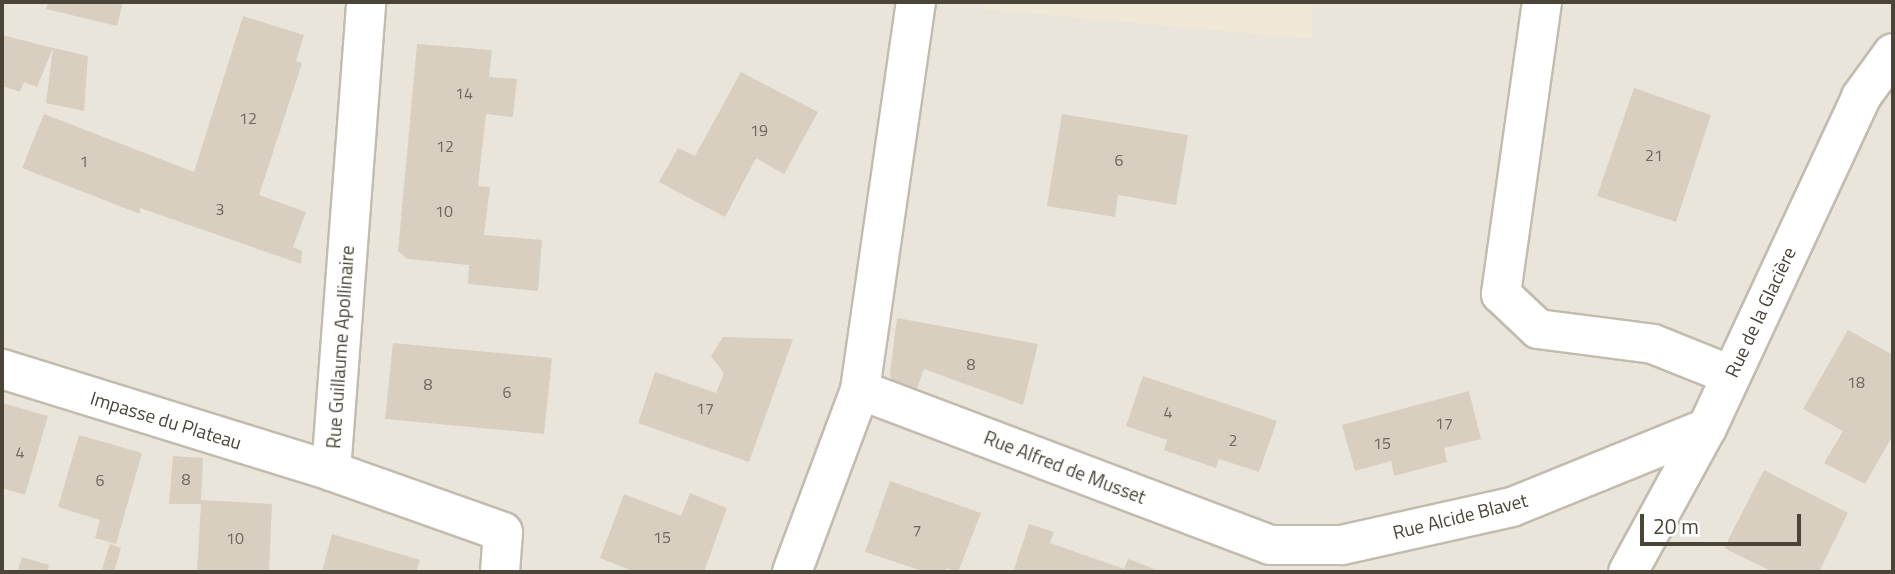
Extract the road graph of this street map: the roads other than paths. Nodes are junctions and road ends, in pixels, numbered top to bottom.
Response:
1 (366, 2) edge
2 (916, 2) edge
3 (1542, 2) edge
4 (1893, 52) edge
5 (2, 369) edge
6 (1730, 375) junction
7 (860, 390) junction
8 (1707, 428) junction
9 (331, 471) junction
10 (1266, 559) edge
11 (500, 572) edge
12 (792, 572) edge
13 (1628, 572) edge

1 - 9 street, Rue Guillaume Apollinaire
2 - 7 street
3 - 6 street
4 - 6 street, Rue de la Glacière
5 - 9 street, Impasse du Plateau
6 - 8 street, Rue de la Glacière
7 - 10 street, Rue Alfred de Musset
7 - 12 street
8 - 10 street, Rue Alcide Blavet
8 - 13 street, Rue de la Glacière
9 - 11 street, Rue Guillaume Apollinaire

